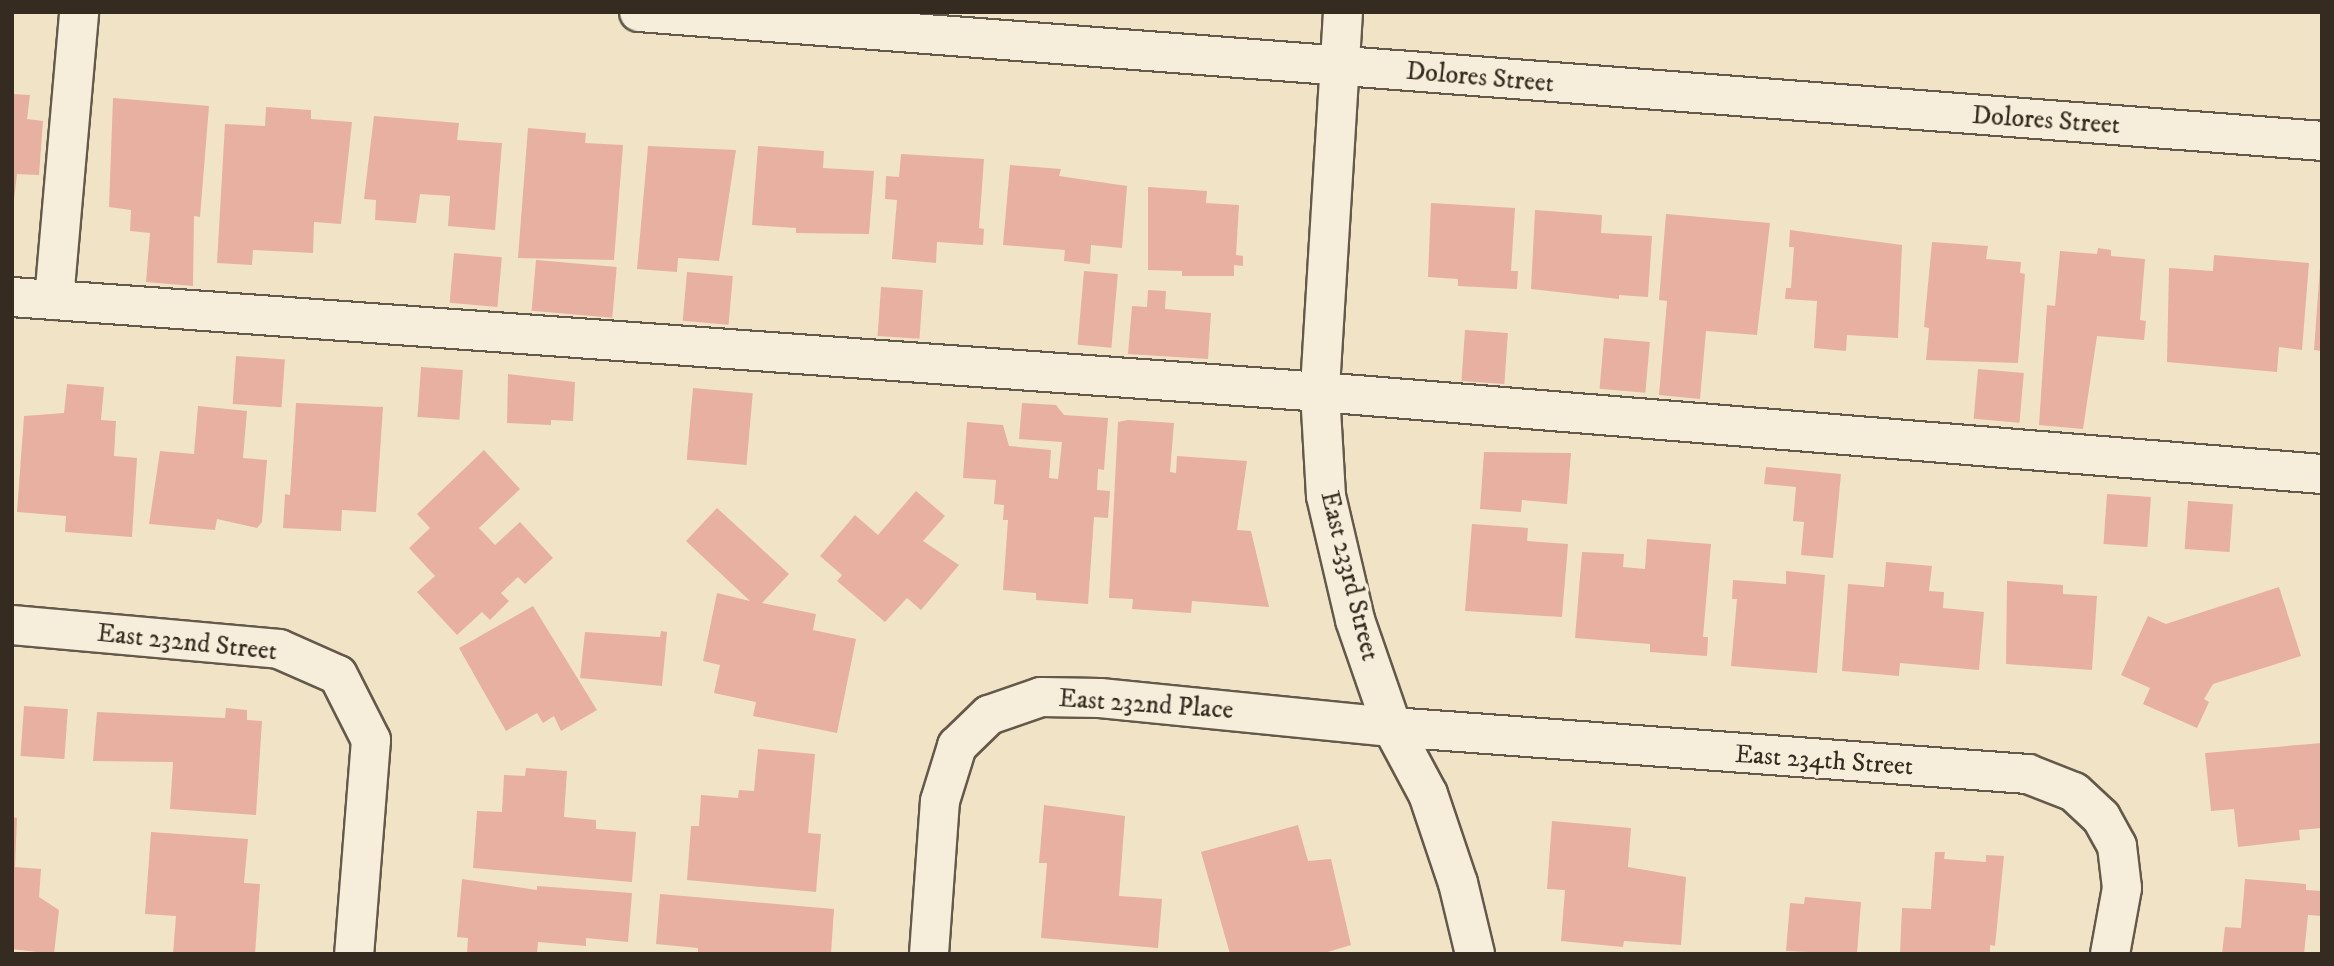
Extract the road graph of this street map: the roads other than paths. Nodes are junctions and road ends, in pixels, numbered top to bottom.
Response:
1 (79, 12) edge
2 (639, 12) edge
3 (1343, 12) edge
4 (1340, 67) junction
5 (2322, 141) edge
6 (12, 297) edge
7 (54, 300) junction
8 (1320, 392) junction
9 (2322, 474) edge
10 (12, 625) edge
11 (1392, 727) junction
12 (354, 954) edge
13 (929, 954) edge
14 (1475, 954) edge
15 (2110, 954) edge

1 - 7 street
2 - 4 street, Dolores Street
3 - 4 street, East 233rd Street
4 - 5 street, Dolores Street
4 - 8 street, East 233rd Street
6 - 7 street
7 - 8 street
8 - 9 street
8 - 11 street, East 233rd Street
10 - 12 street, East 232nd Street
11 - 13 street, East 232nd Place
11 - 14 street, East 233rd Street
11 - 15 street, East 234th Street

